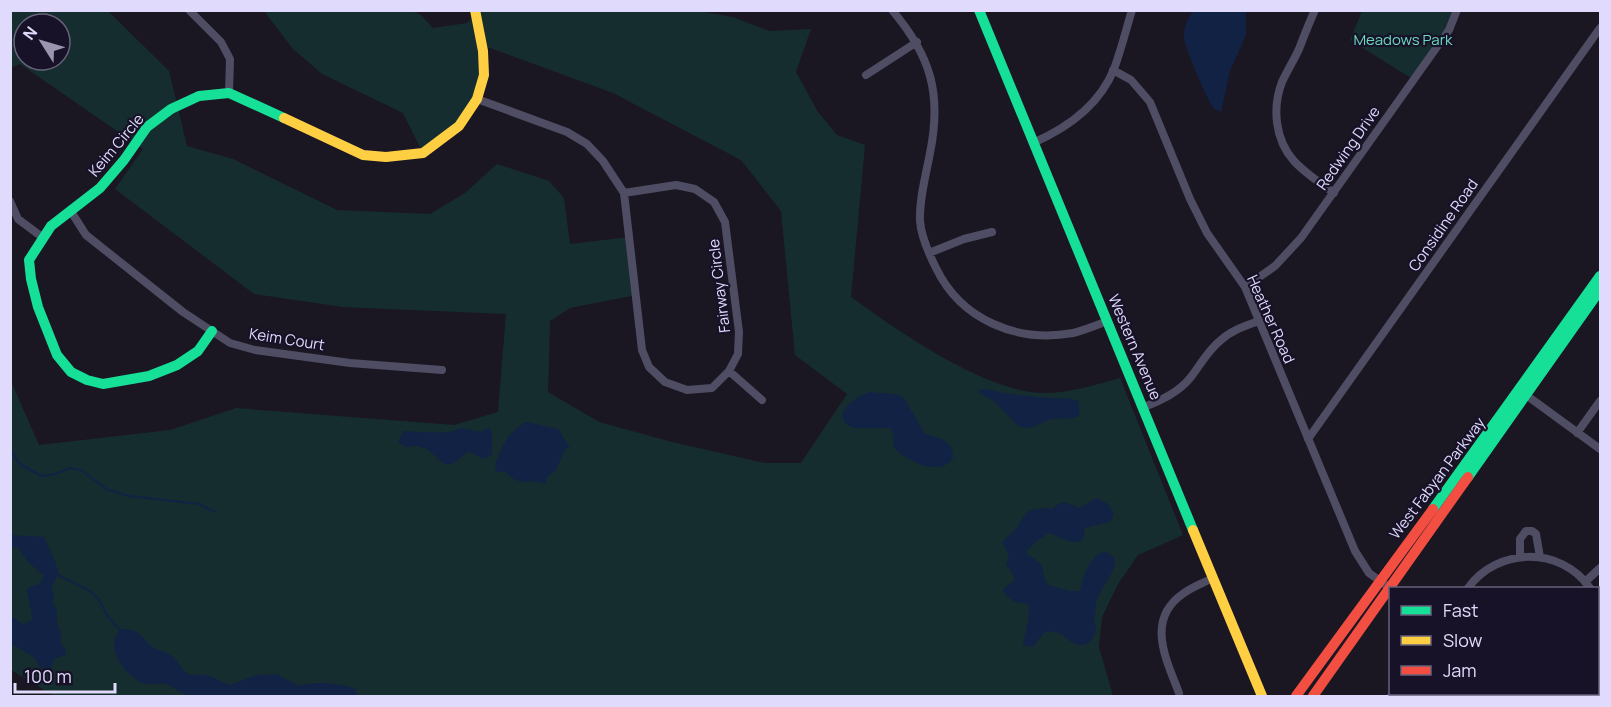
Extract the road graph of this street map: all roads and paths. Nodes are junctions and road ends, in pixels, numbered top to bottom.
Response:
1 (189, 10) edge
2 (475, 10) edge
3 (892, 10) edge
4 (979, 10) edge
5 (1132, 10) edge
6 (1315, 10) edge
7 (1457, 10) edge
8 (1600, 28) edge
9 (917, 42) junction
10 (1113, 70) junction
11 (866, 75) dead end
12 (229, 93) junction
13 (477, 99) junction
14 (1033, 143) junction
15 (624, 193) junction
16 (1334, 193) junction
17 (10, 201) edge
18 (70, 210) junction
19 (992, 232) dead end
20 (42, 237) junction
21 (929, 253) junction
22 (1600, 276) edge
23 (1245, 287) junction
24 (1600, 290) edge
25 (1108, 321) junction
26 (1259, 321) junction
27 (212, 331) junction
28 (442, 370) dead end
29 (729, 372) junction
30 (1526, 395) junction
31 (762, 400) dead end
32 (1600, 401) edge
33 (1144, 407) junction
34 (1577, 433) junction
35 (1308, 439) junction
36 (1600, 450) edge
37 (1520, 557) junction
38 (1540, 557) junction
39 (1600, 568) edge
40 (1213, 578) junction
41 (1380, 580) junction
42 (1588, 585) edge
43 (1389, 587) edge
44 (1391, 587) edge
45 (1469, 587) edge
46 (1389, 589) edge
47 (1179, 693) dead end
48 (1262, 695) edge
49 (1296, 696) edge
50 (1313, 696) edge

1 - 12 street
2 - 13 street
3 - 9 street
4 - 14 street, Western Avenue
5 - 10 street
6 - 16 street
7 - 16 street, Redwing Drive
8 - 35 street, Considine Road
9 - 11 street
9 - 21 street
10 - 14 street
10 - 23 street, Heather Road
12 - 13 street
12 - 18 street, Keim Circle
13 - 15 street
14 - 25 street, Western Avenue
15 - 29 street
15 - 29 street, Fairway Circle
16 - 23 street, Redwing Drive
17 - 20 street
18 - 20 street, Keim Circle
18 - 27 street, Keim Court
19 - 21 street
20 - 27 street, Keim Circle
21 - 25 street
22 - 41 street, West Fabyan Parkway
23 - 26 street, Heather Road
24 - 30 street, West Fabyan Parkway
25 - 33 street, Western Avenue
26 - 33 street
26 - 35 street, Heather Road
27 - 28 street, Keim Court
29 - 31 street
30 - 34 street
30 - 44 street, West Fabyan Parkway
32 - 34 street
33 - 40 street, Western Avenue
34 - 36 street
35 - 41 street, Heather Road
37 - 38 street
37 - 38 street
37 - 45 street
38 - 42 street
39 - 42 street
40 - 47 street
40 - 48 street, Western Avenue
41 - 43 street, Heather Road
41 - 49 street, West Fabyan Parkway
46 - 50 street, West Fabyan Parkway

